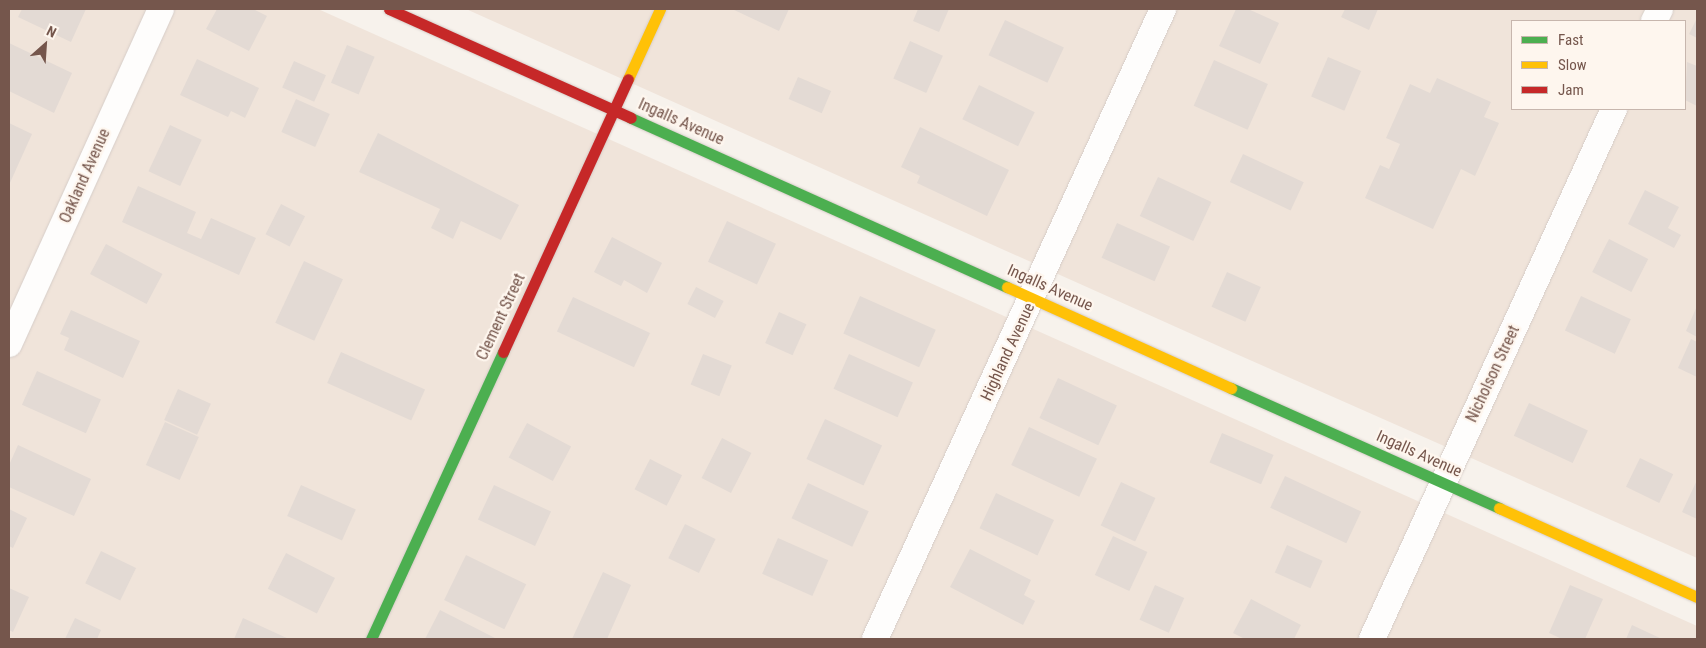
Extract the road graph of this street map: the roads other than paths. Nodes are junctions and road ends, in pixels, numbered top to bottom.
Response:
1 (161, 9) edge
2 (389, 9) edge
3 (660, 9) edge
4 (1163, 9) edge
5 (614, 110) junction
6 (1614, 110) edge
7 (1033, 298) junction
8 (9, 344) edge
9 (1443, 483) junction
10 (1697, 597) edge
11 (371, 639) edge
12 (875, 639) edge
13 (1372, 639) edge

1 - 8 street, Oakland Avenue
2 - 5 street, Ingalls Avenue
3 - 5 street, Clement Street
4 - 7 street, Highland Avenue
5 - 7 street, Ingalls Avenue
5 - 11 street, Clement Street
6 - 9 street, Nicholson Street
7 - 9 street, Ingalls Avenue
7 - 12 street, Highland Avenue
9 - 10 street, Ingalls Avenue
9 - 13 street, Nicholson Street

